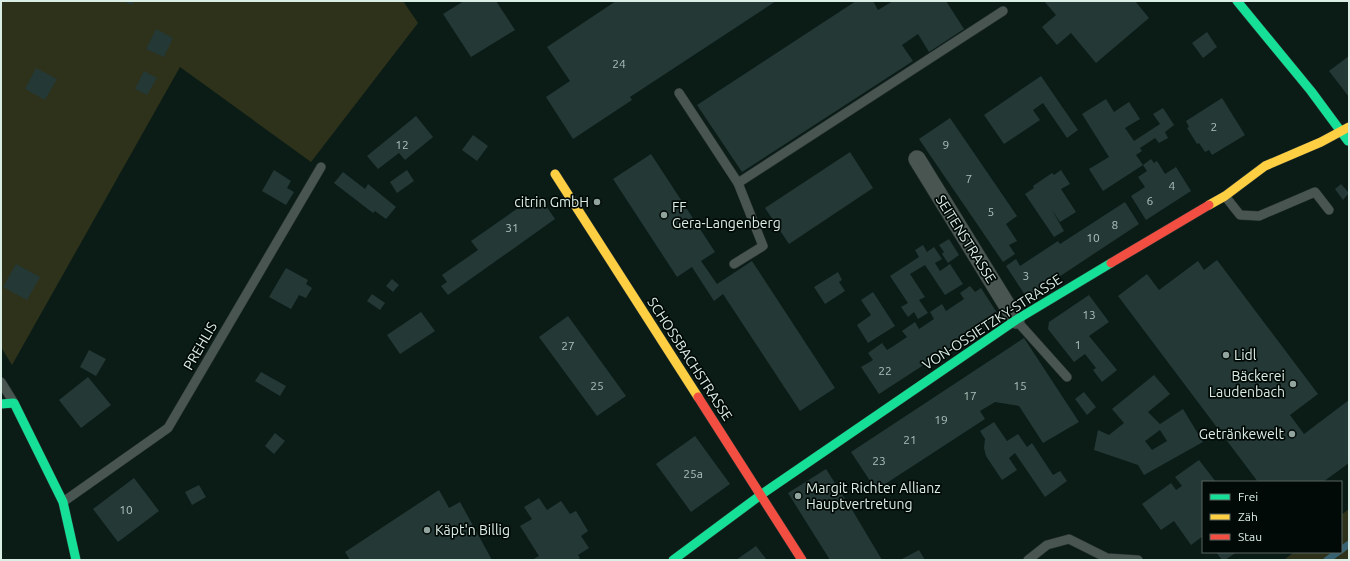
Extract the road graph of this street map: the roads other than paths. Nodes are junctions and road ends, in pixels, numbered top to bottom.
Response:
1 (1237, 1) edge
2 (1002, 11) dead end
3 (679, 93) dead end
4 (1345, 129) edge
5 (1349, 142) edge
6 (917, 159) dead end
7 (321, 168) dead end
8 (554, 174) dead end
9 (738, 183) junction
10 (1225, 196) junction
11 (1330, 210) dead end
12 (734, 264) dead end
13 (1016, 320) junction
14 (1068, 377) dead end
15 (1, 382) edge
16 (14, 403) junction
17 (1, 404) edge
18 (762, 494) junction
19 (63, 502) junction
20 (76, 560) edge
21 (673, 560) edge
22 (802, 560) edge
23 (1028, 560) edge
24 (1138, 560) edge

1 - 4 street
2 - 9 lane
3 - 9 lane
4 - 5 street
4 - 10 street, VON-OSSIETZKY-STRASSE
6 - 13 street, SEITENSTRASSE
7 - 19 lane, PREHLIS
8 - 18 street, SCHOSSBACHSTRASSE
9 - 12 lane
10 - 11 lane
10 - 13 street, VON-OSSIETZKY-STRASSE
13 - 14 lane
13 - 18 street, VON-OSSIETZKY-STRASSE
15 - 16 lane
16 - 17 street
16 - 19 street
18 - 21 street, VON-OSSIETZKY-STRASSE
18 - 22 street, SCHOSSBACHSTRASSE
19 - 20 street
23 - 24 lane

